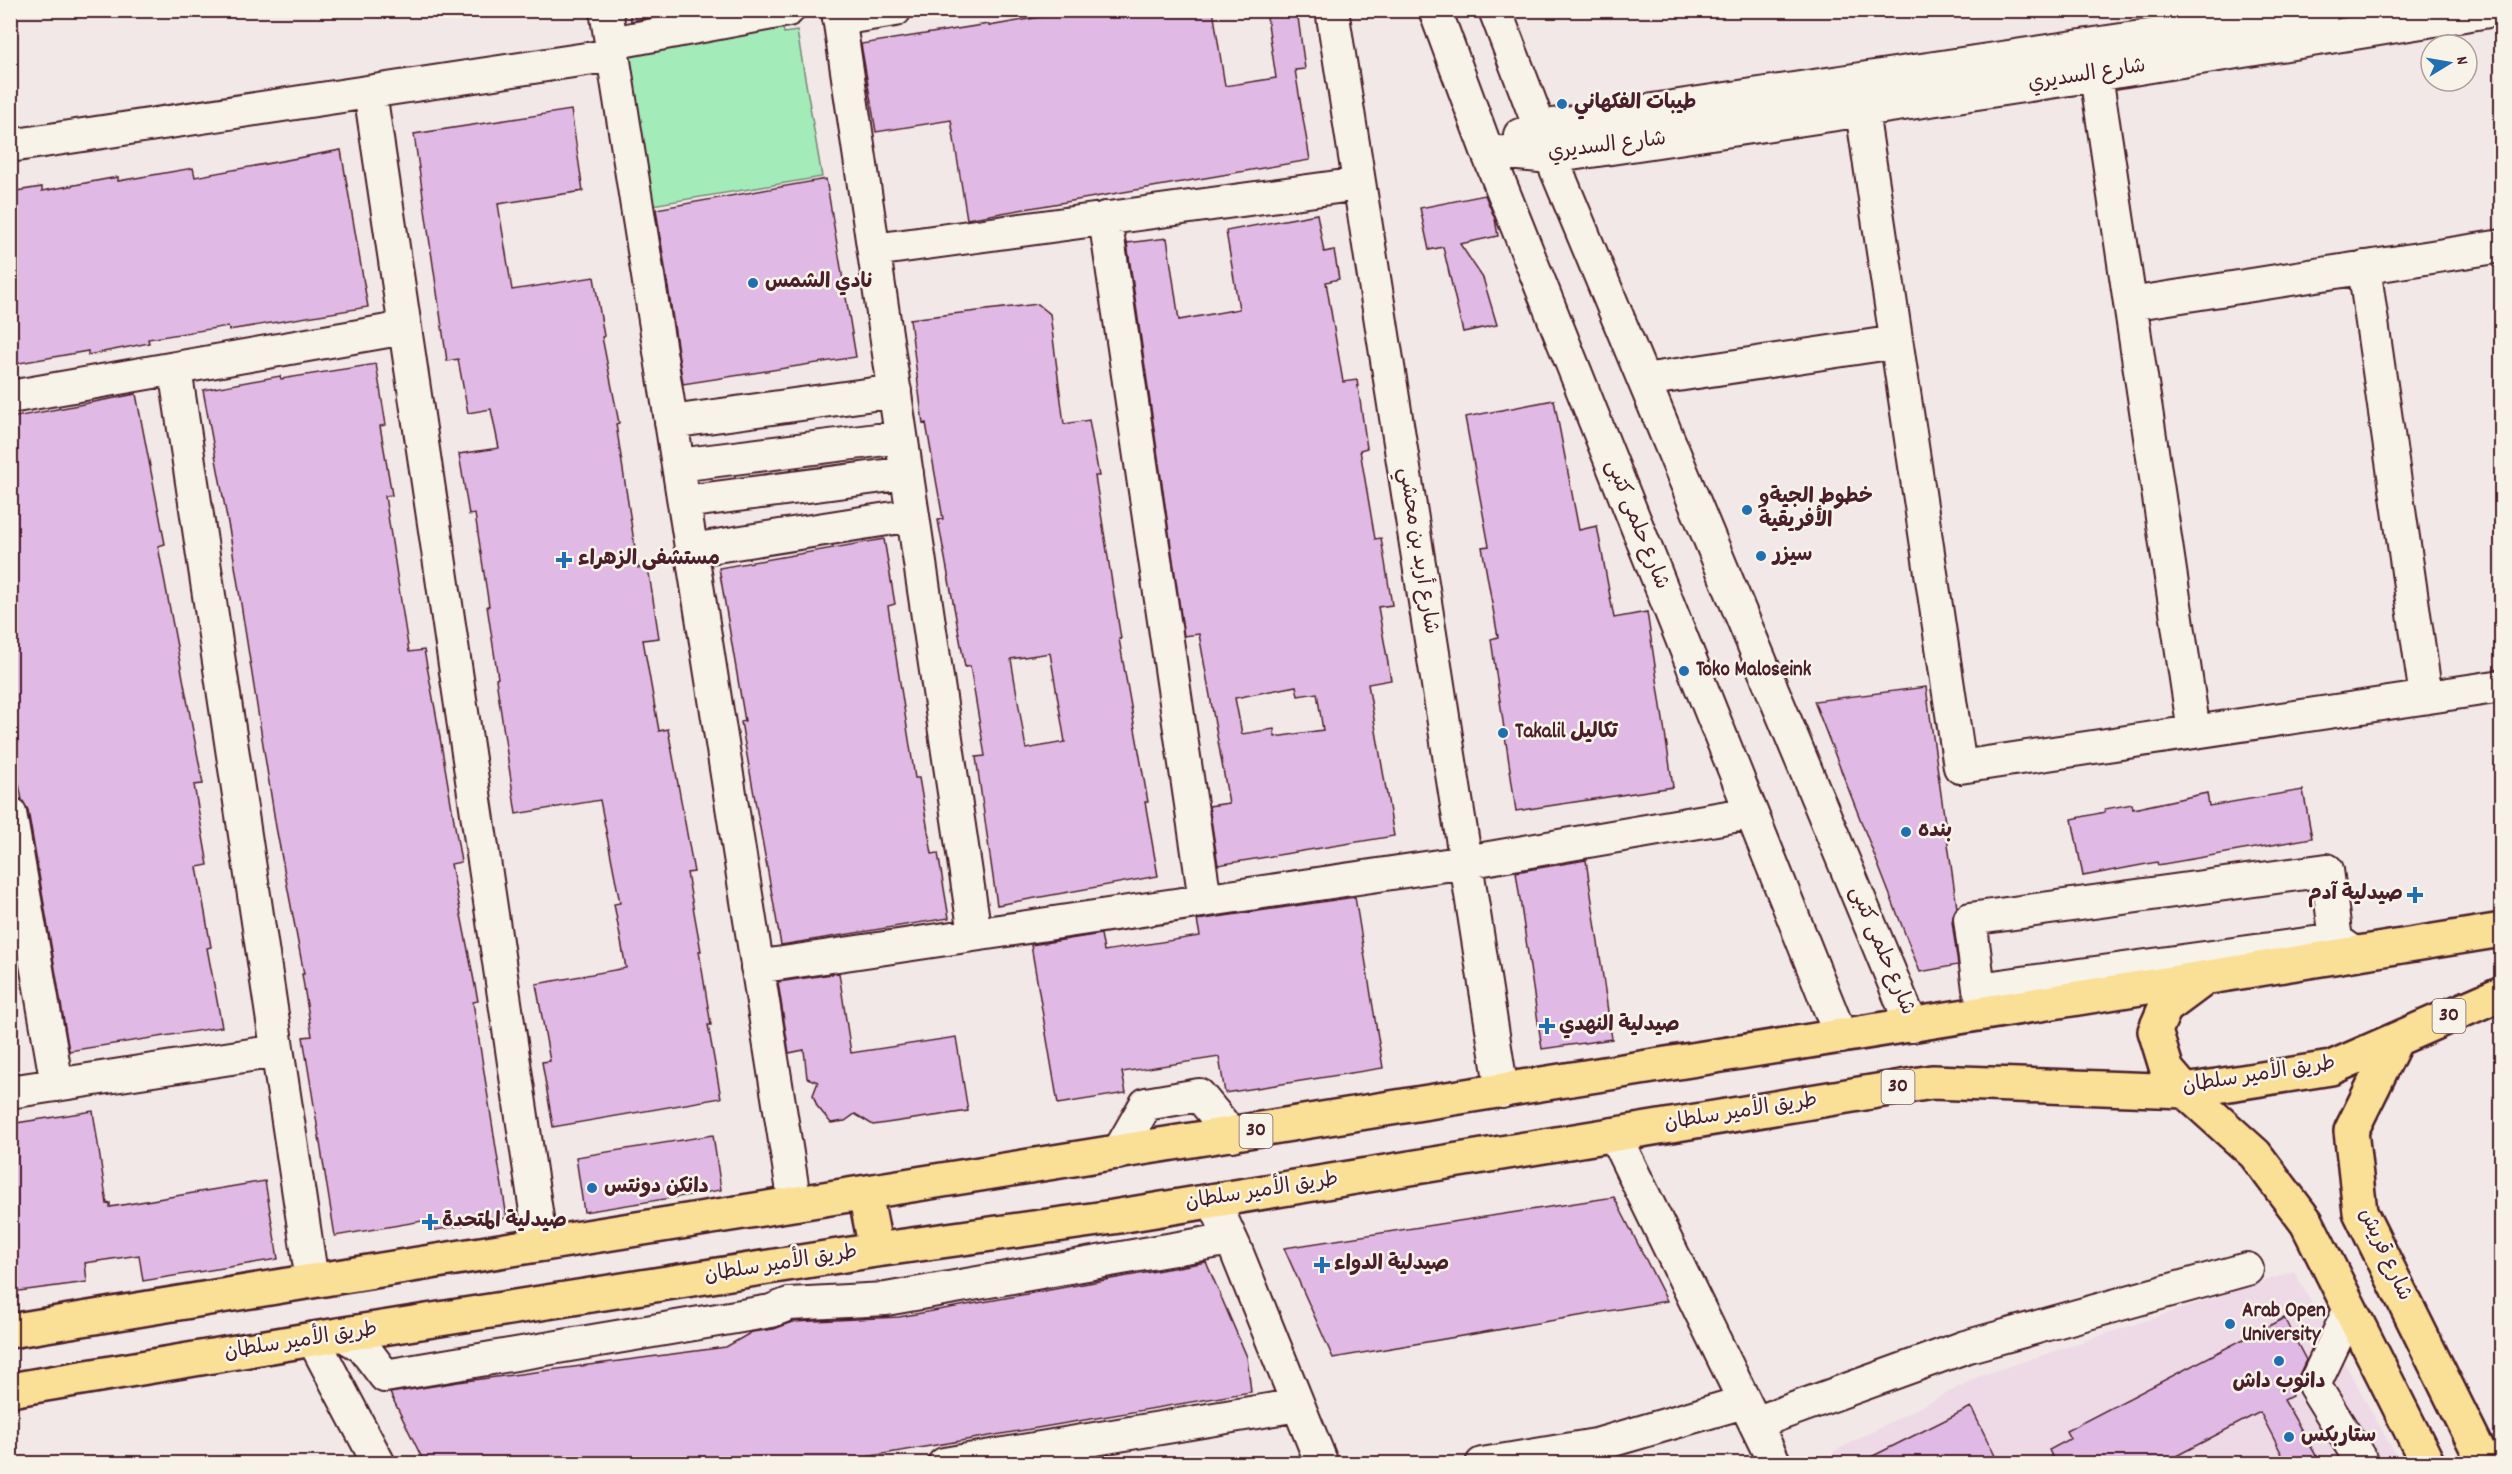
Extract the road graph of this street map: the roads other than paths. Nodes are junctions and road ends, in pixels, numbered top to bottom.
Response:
1 (606, 10) edge
2 (788, 10) edge
3 (895, 10) edge
4 (1332, 10) edge
5 (1435, 10) edge
6 (1494, 10) edge
7 (2323, 10) edge
8 (2495, 10) edge
9 (839, 15) edge
10 (612, 49) junction
11 (2096, 75) junction
12 (370, 92) junction
13 (1862, 111) junction
14 (1539, 127) junction
15 (10, 146) edge
16 (1487, 151) junction
17 (1551, 157) junction
18 (1359, 184) junction
19 (1105, 218) junction
20 (2502, 246) edge
21 (874, 250) junction
22 (2364, 267) junction
23 (2130, 304) junction
24 (405, 328) junction
25 (1896, 342) junction
26 (175, 369) junction
27 (1644, 380) junction
28 (895, 391) junction
29 (10, 397) edge
30 (671, 422) junction
31 (902, 437) junction
32 (678, 465) junction
33 (907, 473) junction
34 (684, 502) junction
35 (913, 515) junction
36 (691, 550) junction
37 (2502, 686) edge
38 (2426, 697) junction
39 (2194, 732) junction
40 (10, 813) edge
41 (1751, 813) junction
42 (1466, 861) junction
43 (1205, 900) junction
44 (2502, 930) edge
45 (975, 934) junction
46 (2346, 947) junction
47 (757, 967) junction
48 (2207, 978) junction
49 (2502, 993) edge
50 (1988, 1001) junction
51 (1912, 1026) junction
52 (1841, 1037) junction
53 (2396, 1040) junction
54 (277, 1051) junction
55 (57, 1085) junction
56 (2185, 1091) junction
57 (10, 1092) edge
58 (1502, 1092) junction
59 (1614, 1134) junction
60 (1232, 1135) junction
61 (1118, 1153) junction
62 (865, 1193) junction
63 (1213, 1200) junction
64 (795, 1204) junction
65 (1230, 1239) junction
66 (541, 1245) junction
67 (876, 1250) junction
68 (2247, 1269) dead end
69 (312, 1281) junction
70 (2350, 1309) junction
71 (10, 1332) edge
72 (328, 1337) junction
73 (385, 1376) junction
74 (10, 1390) edge
75 (347, 1402) junction
76 (1298, 1405) junction
77 (1750, 1413) junction
78 (379, 1464) edge
79 (944, 1464) edge
80 (1322, 1464) edge
81 (1482, 1464) edge
82 (1775, 1464) edge
83 (2363, 1464) edge
84 (2428, 1464) edge
85 (2485, 1464) edge

1 - 10 street
2 - 10 street
3 - 9 street
4 - 18 street, شارع أربد بن محشي
5 - 16 street, شارع حلمى كتبى
6 - 14 street, شارع حلمى كتبى
7 - 14 street, شارع السديري
8 - 11 street, شارع السديري
9 - 21 street
10 - 12 street
10 - 30 street
11 - 13 street, شارع السديري
11 - 23 street
12 - 15 street
12 - 24 street
13 - 17 street, شارع السديري
13 - 25 street
14 - 16 street, شارع السديري
14 - 17 street, شارع حلمى كتبى
16 - 17 street, شارع السديري
16 - 41 street, شارع حلمى كتبى
17 - 27 street, شارع حلمى كتبى
18 - 19 street
18 - 42 street, شارع أربد بن محشي
19 - 21 street
19 - 43 street
20 - 22 street
21 - 28 street
22 - 23 street
22 - 38 street
23 - 39 street
24 - 26 street
24 - 66 street
25 - 27 street
25 - 39 street
26 - 29 street
26 - 54 street
27 - 51 street, شارع حلمى كتبى
28 - 30 street
28 - 31 street
30 - 32 street
31 - 32 street
31 - 33 street
32 - 34 street
33 - 34 street
33 - 35 street
34 - 36 street
35 - 36 street
35 - 45 street
36 - 47 street
37 - 38 street
38 - 39 street
40 - 55 street
41 - 42 street
41 - 52 street, شارع حلمى كتبى
42 - 43 street
42 - 58 street, شارع أربد بن محشي
43 - 45 street
44 - 46 main road, 30
45 - 47 street
46 - 48 main road, 30
46 - 50 street
46 - 50 street
47 - 64 street
48 - 50 main road, 30
48 - 56 main road
49 - 53 main road, طريق الأمير سلطان / 30
50 - 51 main road, 30
51 - 52 main road, 30
52 - 58 main road, 30
53 - 56 main road, طريق الأمير سلطان / 30
53 - 85 main road, شارع قريش
54 - 55 street
54 - 69 street
55 - 57 street
56 - 59 main road, طريق الأمير سلطان / 30
56 - 70 main road
58 - 60 main road, 30
59 - 63 main road, طريق الأمير سلطان / 30
59 - 77 street
60 - 61 main road, 30
60 - 61 street
61 - 62 main road, 30
62 - 64 main road, 30
62 - 67 main road
63 - 65 street
63 - 67 main road, طريق الأمير سلطان / 30
64 - 66 main road, 30
65 - 73 street
65 - 76 street
66 - 69 main road, 30
67 - 72 main road, طريق الأمير سلطان / 30
68 - 77 street
69 - 71 main road, 30
70 - 83 street
70 - 84 main road
72 - 73 street
72 - 74 main road, طريق الأمير سلطان / 30
72 - 75 street
73 - 75 street
75 - 78 street
76 - 79 street
76 - 80 street
77 - 81 street
77 - 82 street

